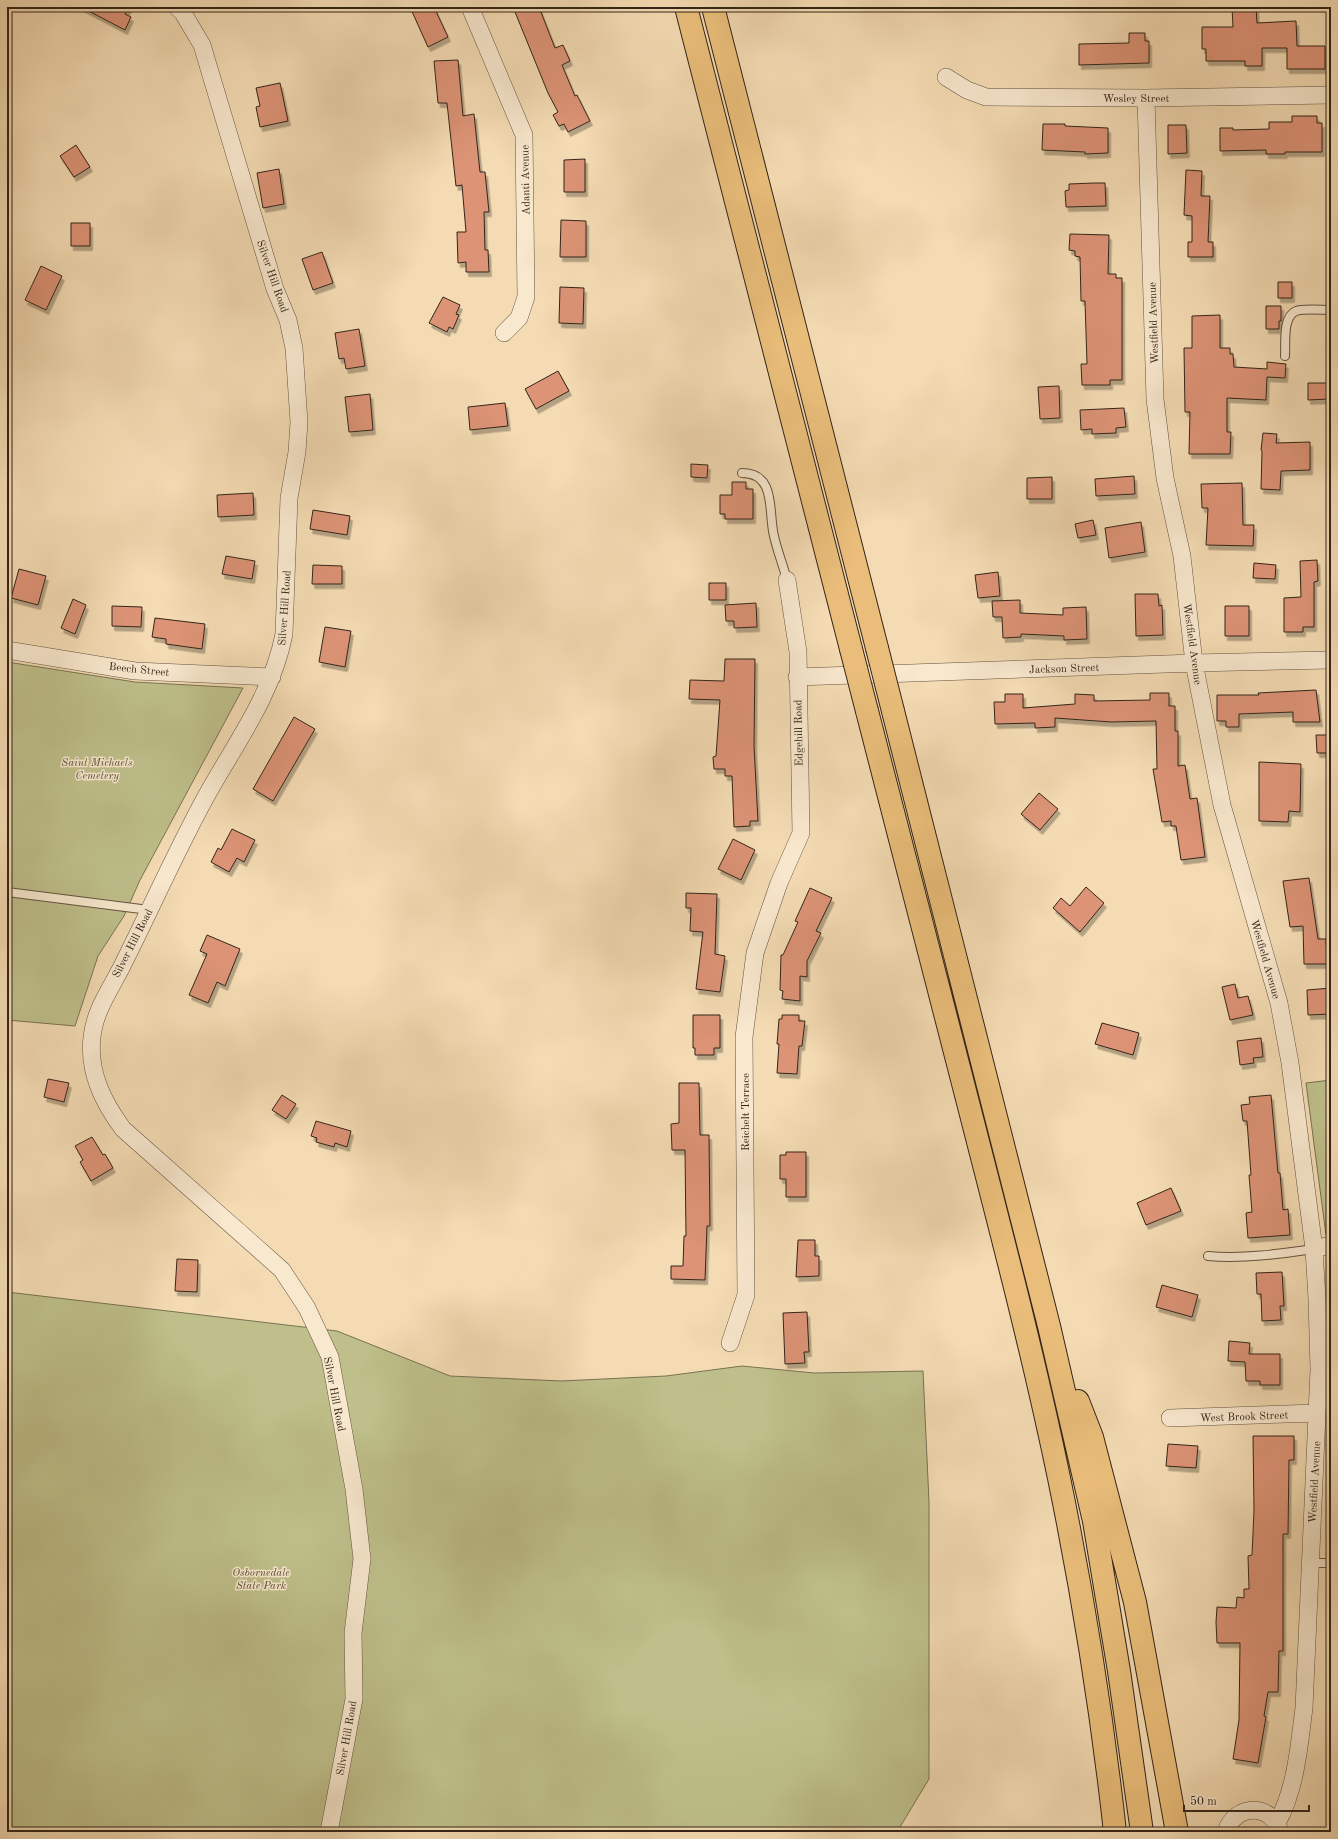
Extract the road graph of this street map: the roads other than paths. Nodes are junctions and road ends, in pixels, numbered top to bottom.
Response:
1 (177, 7) edge
2 (470, 7) edge
3 (686, 7) edge
4 (713, 7) edge
5 (946, 77) dead end
6 (1331, 95) edge
7 (1146, 98) junction
8 (1331, 310) edge
9 (504, 333) dead end
10 (1285, 356) dead end
11 (742, 472) dead end
12 (787, 580) joint
13 (7, 650) edge
14 (1331, 660) edge
15 (1194, 663) junction
16 (272, 677) junction
17 (797, 677) junction
18 (779, 883) joint
19 (7, 892) edge
20 (149, 910) junction
21 (1331, 1245) edge
22 (1314, 1248) junction
23 (1208, 1256) dead end
24 (1049, 1326) junction
25 (730, 1343) dead end
26 (1317, 1413) junction
27 (1170, 1418) dead end
28 (1310, 1563) junction
29 (1331, 1563) edge
30 (1279, 1828) edge
31 (330, 1832) edge
32 (1115, 1832) edge
33 (1142, 1832) edge
34 (1177, 1832) edge
35 (1226, 1832) edge

1 - 16 street, Silver Hill Road
2 - 9 street, Adanti Avenue
3 - 32 highway, bridge
4 - 24 highway, bridge
5 - 7 street, Wesley Street
6 - 7 street, Wesley Street
7 - 15 street, Westfield Avenue
8 - 10 lane
11 - 12 lane
12 - 17 street, Edgehill Road
13 - 16 street, Beech Street
14 - 15 street, Jackson Street
15 - 17 street, Jackson Street
15 - 22 street, Westfield Avenue
16 - 20 street, Silver Hill Road
17 - 18 street, Edgehill Road
18 - 25 street, Reichelt Terrace
19 - 20 lane
20 - 31 street, Silver Hill Road
21 - 22 street
22 - 23 lane
22 - 26 street, Westfield Avenue
24 - 33 highway
24 - 34 highway
26 - 27 street, West Brook Street
26 - 28 street, Westfield Avenue
28 - 29 lane
28 - 30 street, Westfield Avenue
30 - 35 street, Westfield Avenue

